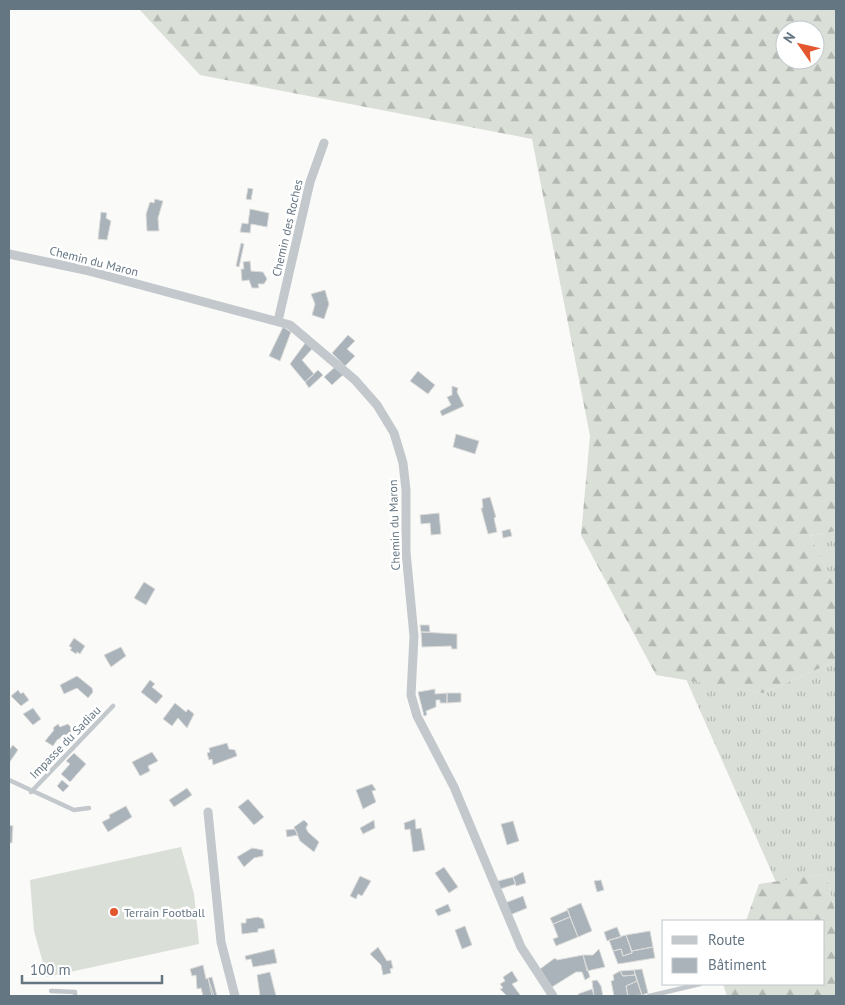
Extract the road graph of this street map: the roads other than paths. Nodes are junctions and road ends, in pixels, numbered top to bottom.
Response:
1 (324, 142) dead end
2 (9, 254) edge
3 (278, 321) junction
4 (113, 706) dead end
5 (9, 780) edge
6 (31, 792) junction
7 (89, 808) dead end
8 (208, 812) dead end
9 (696, 985) edge
10 (51, 991) dead end
11 (75, 996) edge
12 (235, 996) edge
13 (553, 996) edge
14 (649, 996) edge

1 - 3 street, Chemin des Roches
2 - 3 street, Chemin du Maron
3 - 13 street, Chemin du Maron
4 - 6 lane, Impasse du Sadiau
5 - 6 lane, Impasse du Sadiau
6 - 7 lane, Impasse du Sadiau
8 - 12 street
9 - 14 lane
10 - 11 lane

